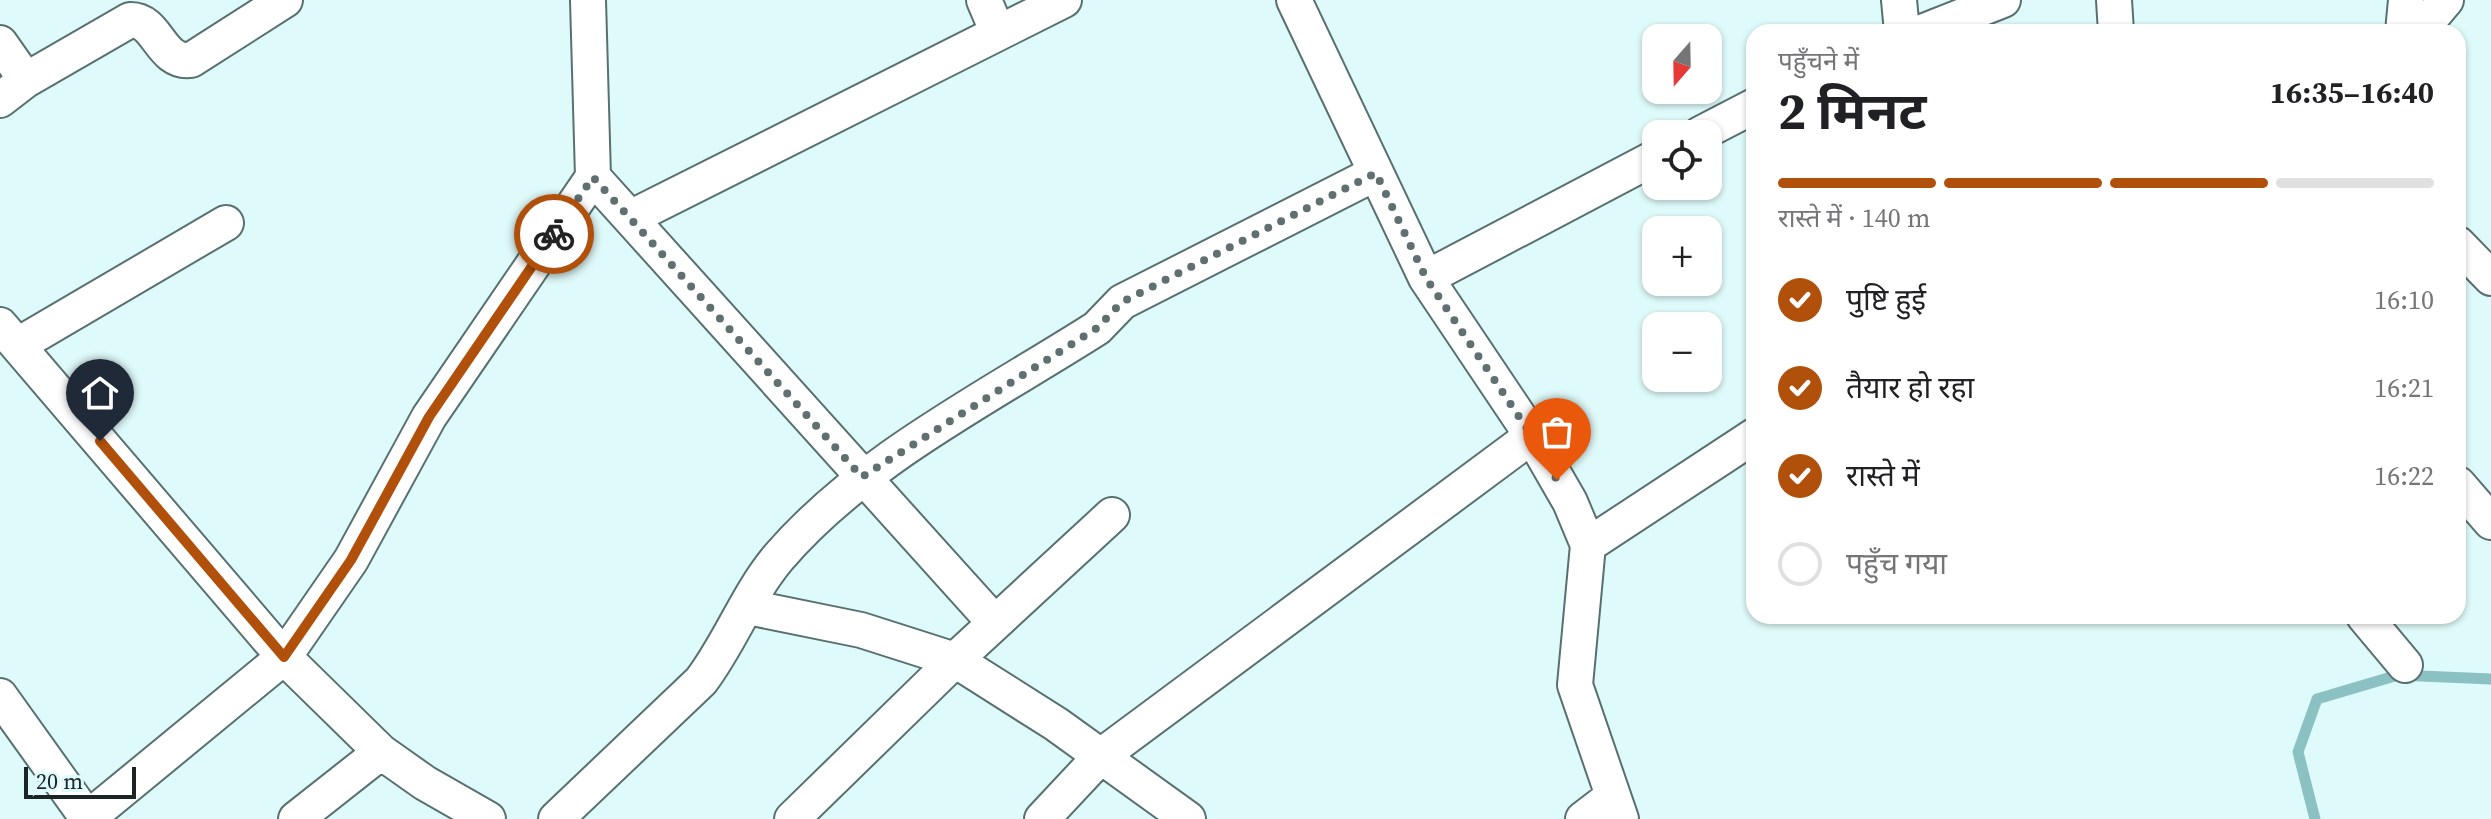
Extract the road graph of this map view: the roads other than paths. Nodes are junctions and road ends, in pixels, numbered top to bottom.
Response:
1 (285, 0) edge
2 (984, 0) edge
3 (1064, 0) edge
4 (1294, 0) edge
5 (1899, 0) edge
6 (2003, 0) edge
7 (2114, 0) edge
8 (2406, 0) edge
9 (2446, 0) edge
10 (593, 2) edge
11 (1901, 24) edge
12 (1942, 24) edge
13 (2116, 24) edge
14 (2404, 24) edge
15 (2426, 24) edge
16 (998, 33) junction
17 (0, 43) edge
18 (13, 90) edge
19 (1746, 110) edge
20 (1722, 123) edge
21 (1642, 164) edge
22 (1376, 173) junction
23 (593, 177) junction
24 (630, 218) junction
25 (226, 223) dead end
26 (2466, 252) edge
27 (1426, 278) junction
28 (2491, 278) edge
29 (9, 335) edge
30 (1532, 436) junction
31 (1746, 441) edge
32 (862, 477) junction
33 (2466, 493) edge
34 (1112, 515) dead end
35 (2491, 522) edge
36 (1588, 545) junction
37 (748, 607) junction
38 (995, 623) junction
39 (2371, 624) edge
40 (284, 657) junction
41 (955, 660) junction
42 (2405, 665) dead end
43 (0, 696) edge
44 (381, 752) junction
45 (1101, 756) junction
46 (1617, 807) edge
47 (88, 819) edge
48 (296, 819) edge
49 (488, 819) edge
50 (556, 819) edge
51 (792, 819) edge
52 (1042, 819) edge
53 (1188, 819) edge
54 (1583, 819) edge

1 - 18 street
2 - 16 street
3 - 16 street
4 - 22 street
5 - 11 street
6 - 12 street
7 - 13 street
8 - 14 street
9 - 15 street
10 - 23 street
16 - 24 street
17 - 18 street
19 - 20 street
21 - 27 street
22 - 27 street
22 - 32 street
23 - 24 street
23 - 40 street
24 - 32 street
25 - 29 street
26 - 28 street
27 - 30 street
29 - 40 street
30 - 36 street
30 - 45 street
31 - 36 street
32 - 37 street
32 - 38 street
33 - 35 street
34 - 38 street
36 - 46 street
37 - 41 street
37 - 50 street
38 - 41 street
39 - 42 street
40 - 44 street
40 - 47 street
41 - 45 street
41 - 51 street
43 - 47 street
44 - 48 street
44 - 49 street
45 - 52 street
45 - 53 street
46 - 54 street

